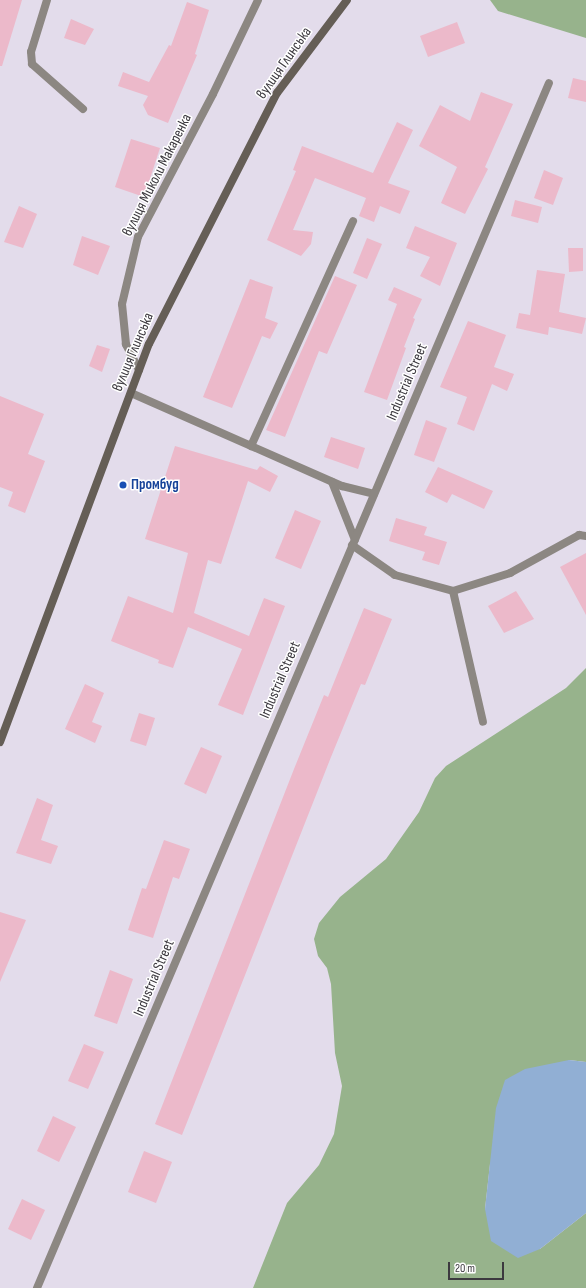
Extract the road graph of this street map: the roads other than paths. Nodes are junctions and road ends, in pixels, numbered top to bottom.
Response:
1 (47, 0) edge
2 (258, 0) edge
3 (347, 0) edge
4 (549, 83) dead end
5 (83, 109) dead end
6 (353, 221) dead end
7 (140, 370) junction
8 (131, 393) junction
9 (251, 446) junction
10 (332, 482) junction
11 (374, 494) junction
12 (586, 536) edge
13 (353, 542) junction
14 (453, 591) junction
15 (483, 722) dead end
16 (0, 742) edge
17 (37, 1288) edge

1 - 5 street
2 - 7 street, вулиця Миколи Макаренка
3 - 7 main road, вулиця Глинська
4 - 11 street, Industrial Street
6 - 9 street
7 - 8 main road, вулиця Глинська
8 - 9 street
8 - 16 main road, вулиця Глинська
9 - 10 street
10 - 11 street
10 - 13 street
11 - 13 street, Industrial Street
12 - 14 street
13 - 14 street
13 - 17 street, Industrial Street
14 - 15 street

